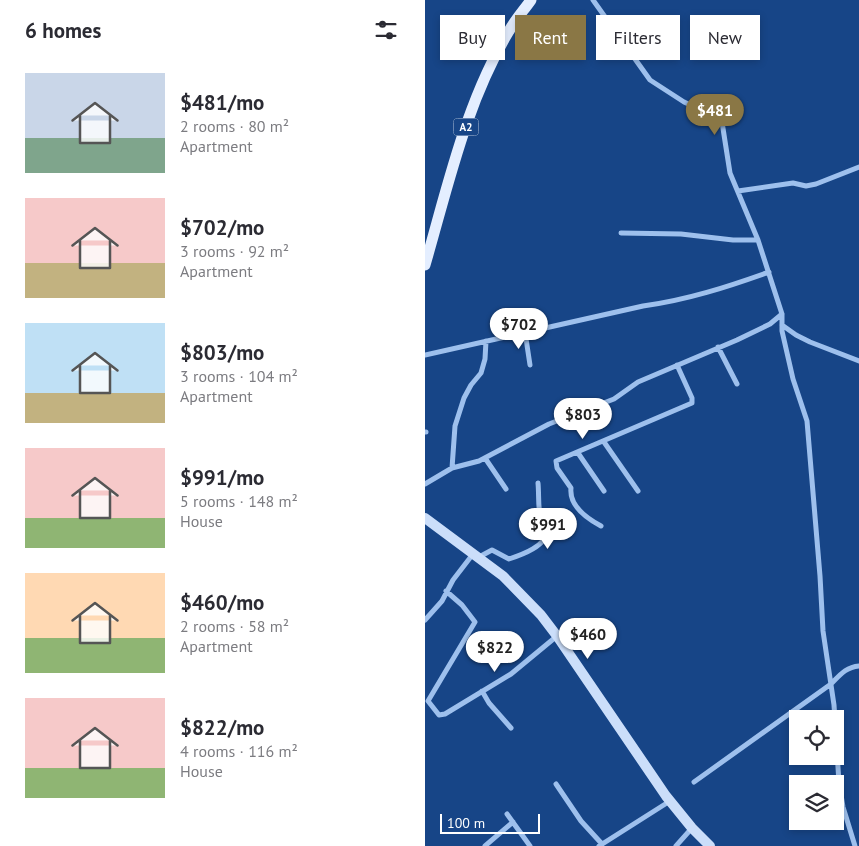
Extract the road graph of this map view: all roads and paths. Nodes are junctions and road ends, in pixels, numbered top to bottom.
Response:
1 (531, 0) edge
2 (593, 0) edge
3 (859, 167) edge
4 (738, 191) junction
5 (621, 233) dead end
6 (758, 240) junction
7 (425, 265) edge
8 (769, 272) junction
9 (782, 314) junction
10 (782, 325) junction
11 (525, 332) junction
12 (486, 341) junction
13 (718, 347) junction
14 (425, 355) edge
15 (859, 361) edge
16 (531, 365) dead end
17 (677, 365) junction
18 (737, 384) dead end
19 (604, 442) junction
20 (578, 453) junction
21 (485, 458) junction
22 (452, 468) junction
23 (538, 483) dead end
24 (425, 484) edge
25 (506, 489) dead end
26 (604, 491) dead end
27 (638, 491) dead end
28 (425, 518) edge
29 (601, 526) dead end
30 (476, 556) junction
31 (446, 591) junction
32 (425, 620) edge
33 (557, 636) junction
34 (859, 666) edge
35 (831, 684) junction
36 (482, 692) junction
37 (511, 728) dead end
38 (694, 782) dead end
39 (556, 784) dead end
40 (670, 801) junction
41 (507, 814) dead end
42 (513, 822) junction
43 (692, 828) junction
44 (600, 845) edge
45 (485, 846) edge
46 (530, 846) edge
47 (676, 846) edge
48 (710, 846) edge
49 (855, 846) edge

1 - 7 main road, A2
2 - 4 street
3 - 4 street
4 - 6 street
5 - 6 street
6 - 8 street
8 - 9 street
8 - 11 street
9 - 10 street
9 - 13 street
10 - 15 street
10 - 35 street
11 - 12 street
11 - 16 street
12 - 14 street
12 - 22 street
13 - 17 street
13 - 18 street
17 - 19 street
17 - 21 street
19 - 20 street
19 - 27 street
20 - 26 street
20 - 29 street
21 - 22 street
21 - 25 street
22 - 24 street
23 - 30 street
28 - 30 street
30 - 31 street
30 - 33 street
31 - 32 street
31 - 36 street
33 - 36 street
33 - 40 street
34 - 35 street
35 - 38 street
35 - 49 street
36 - 37 street
39 - 44 street
40 - 43 street
40 - 44 street
41 - 42 street
42 - 45 street
42 - 46 street
43 - 47 street
43 - 48 street

